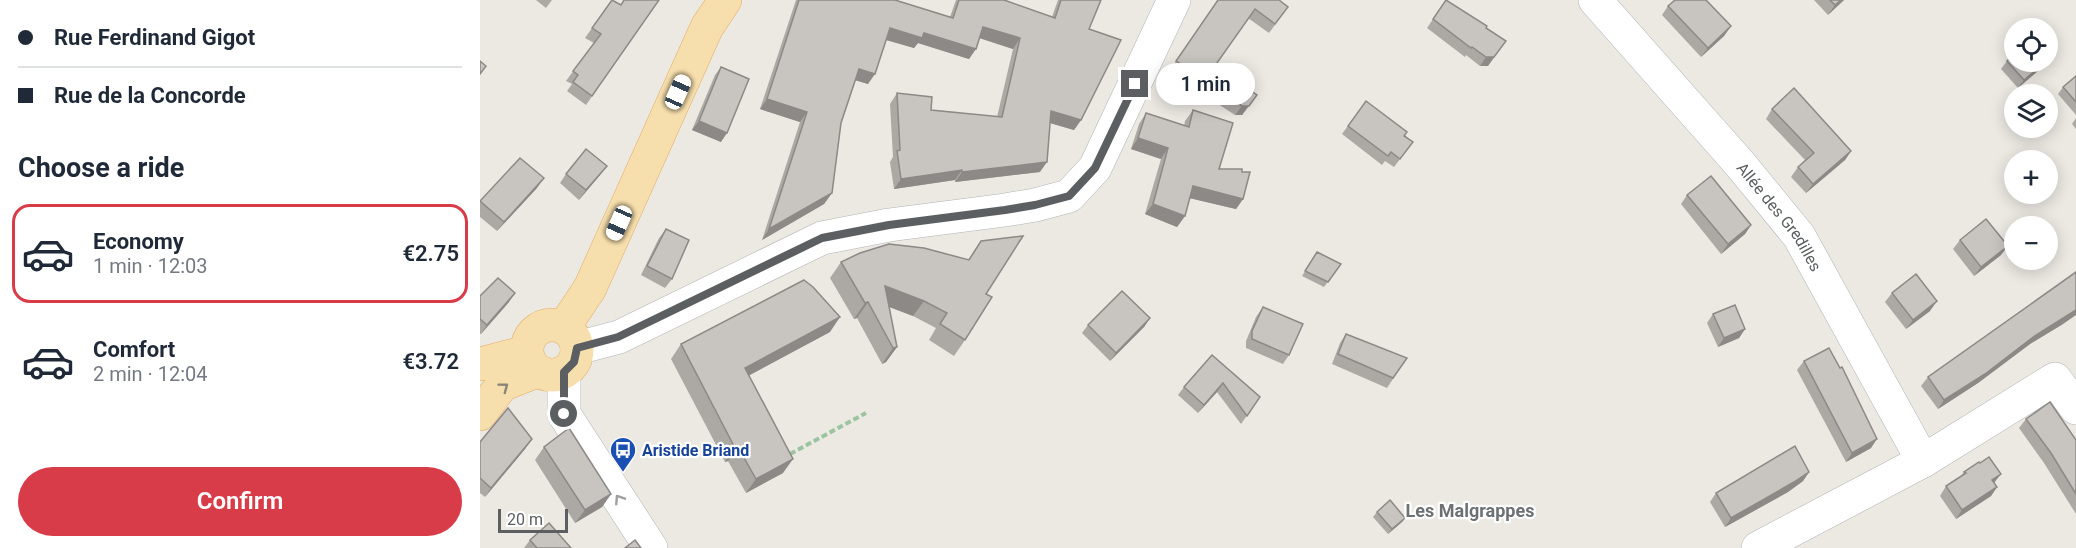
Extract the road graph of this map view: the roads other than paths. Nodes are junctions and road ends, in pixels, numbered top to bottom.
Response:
1 (725, 0) edge
2 (1174, 0) edge
3 (1595, 0) edge
4 (554, 354) junction
5 (480, 364) edge
6 (2066, 370) edge
7 (2076, 408) edge
8 (480, 414) edge
9 (1923, 461) junction
10 (651, 548) edge
11 (1758, 548) edge

1 - 4 main road
2 - 4 street
3 - 9 street, Allée des Gredilles
4 - 5 main road
8 -> 4 main road
10 -> 4 street
6 - 7 street
6 - 9 street
9 - 11 street

